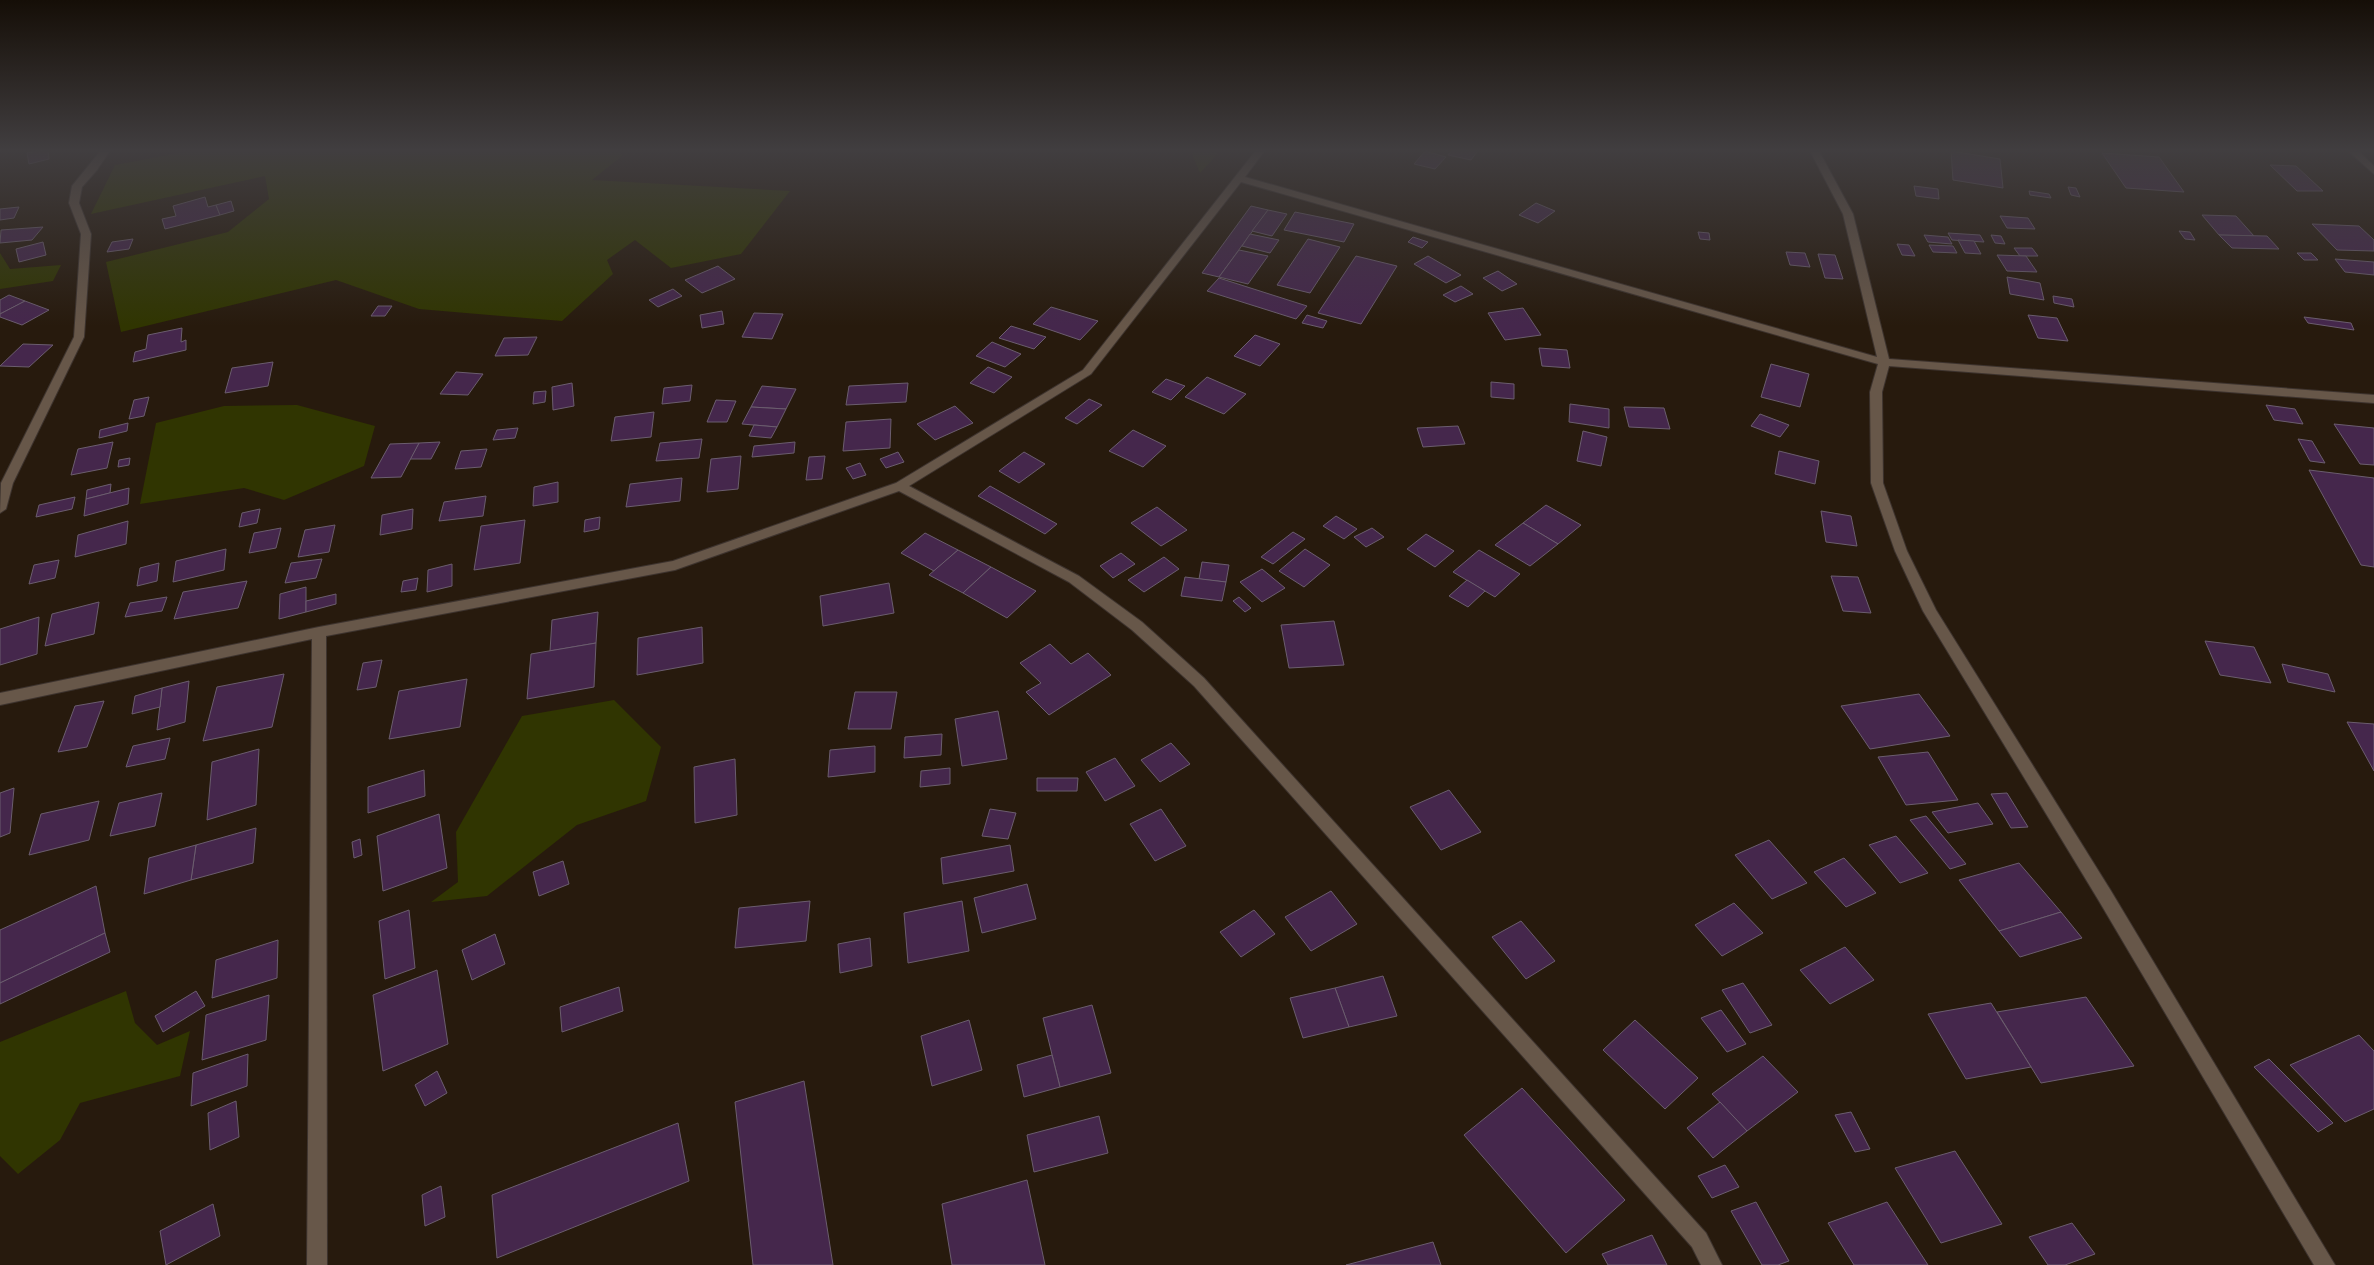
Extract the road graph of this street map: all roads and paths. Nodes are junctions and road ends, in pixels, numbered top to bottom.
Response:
1 (76, 208) edge
2 (1217, 208) edge
3 (1342, 208) edge
4 (1845, 208) edge
5 (1884, 362) junction
6 (2374, 399) edge
7 (900, 486) junction
8 (0, 509) edge
9 (319, 632) junction
10 (0, 699) edge
11 (317, 1265) edge
12 (1712, 1265) edge
13 (2325, 1265) edge

1 - 8 street
2 - 7 street
3 - 5 street
4 - 5 street
5 - 6 street
5 - 13 street
7 - 9 street
7 - 12 street
9 - 10 street
9 - 11 street

